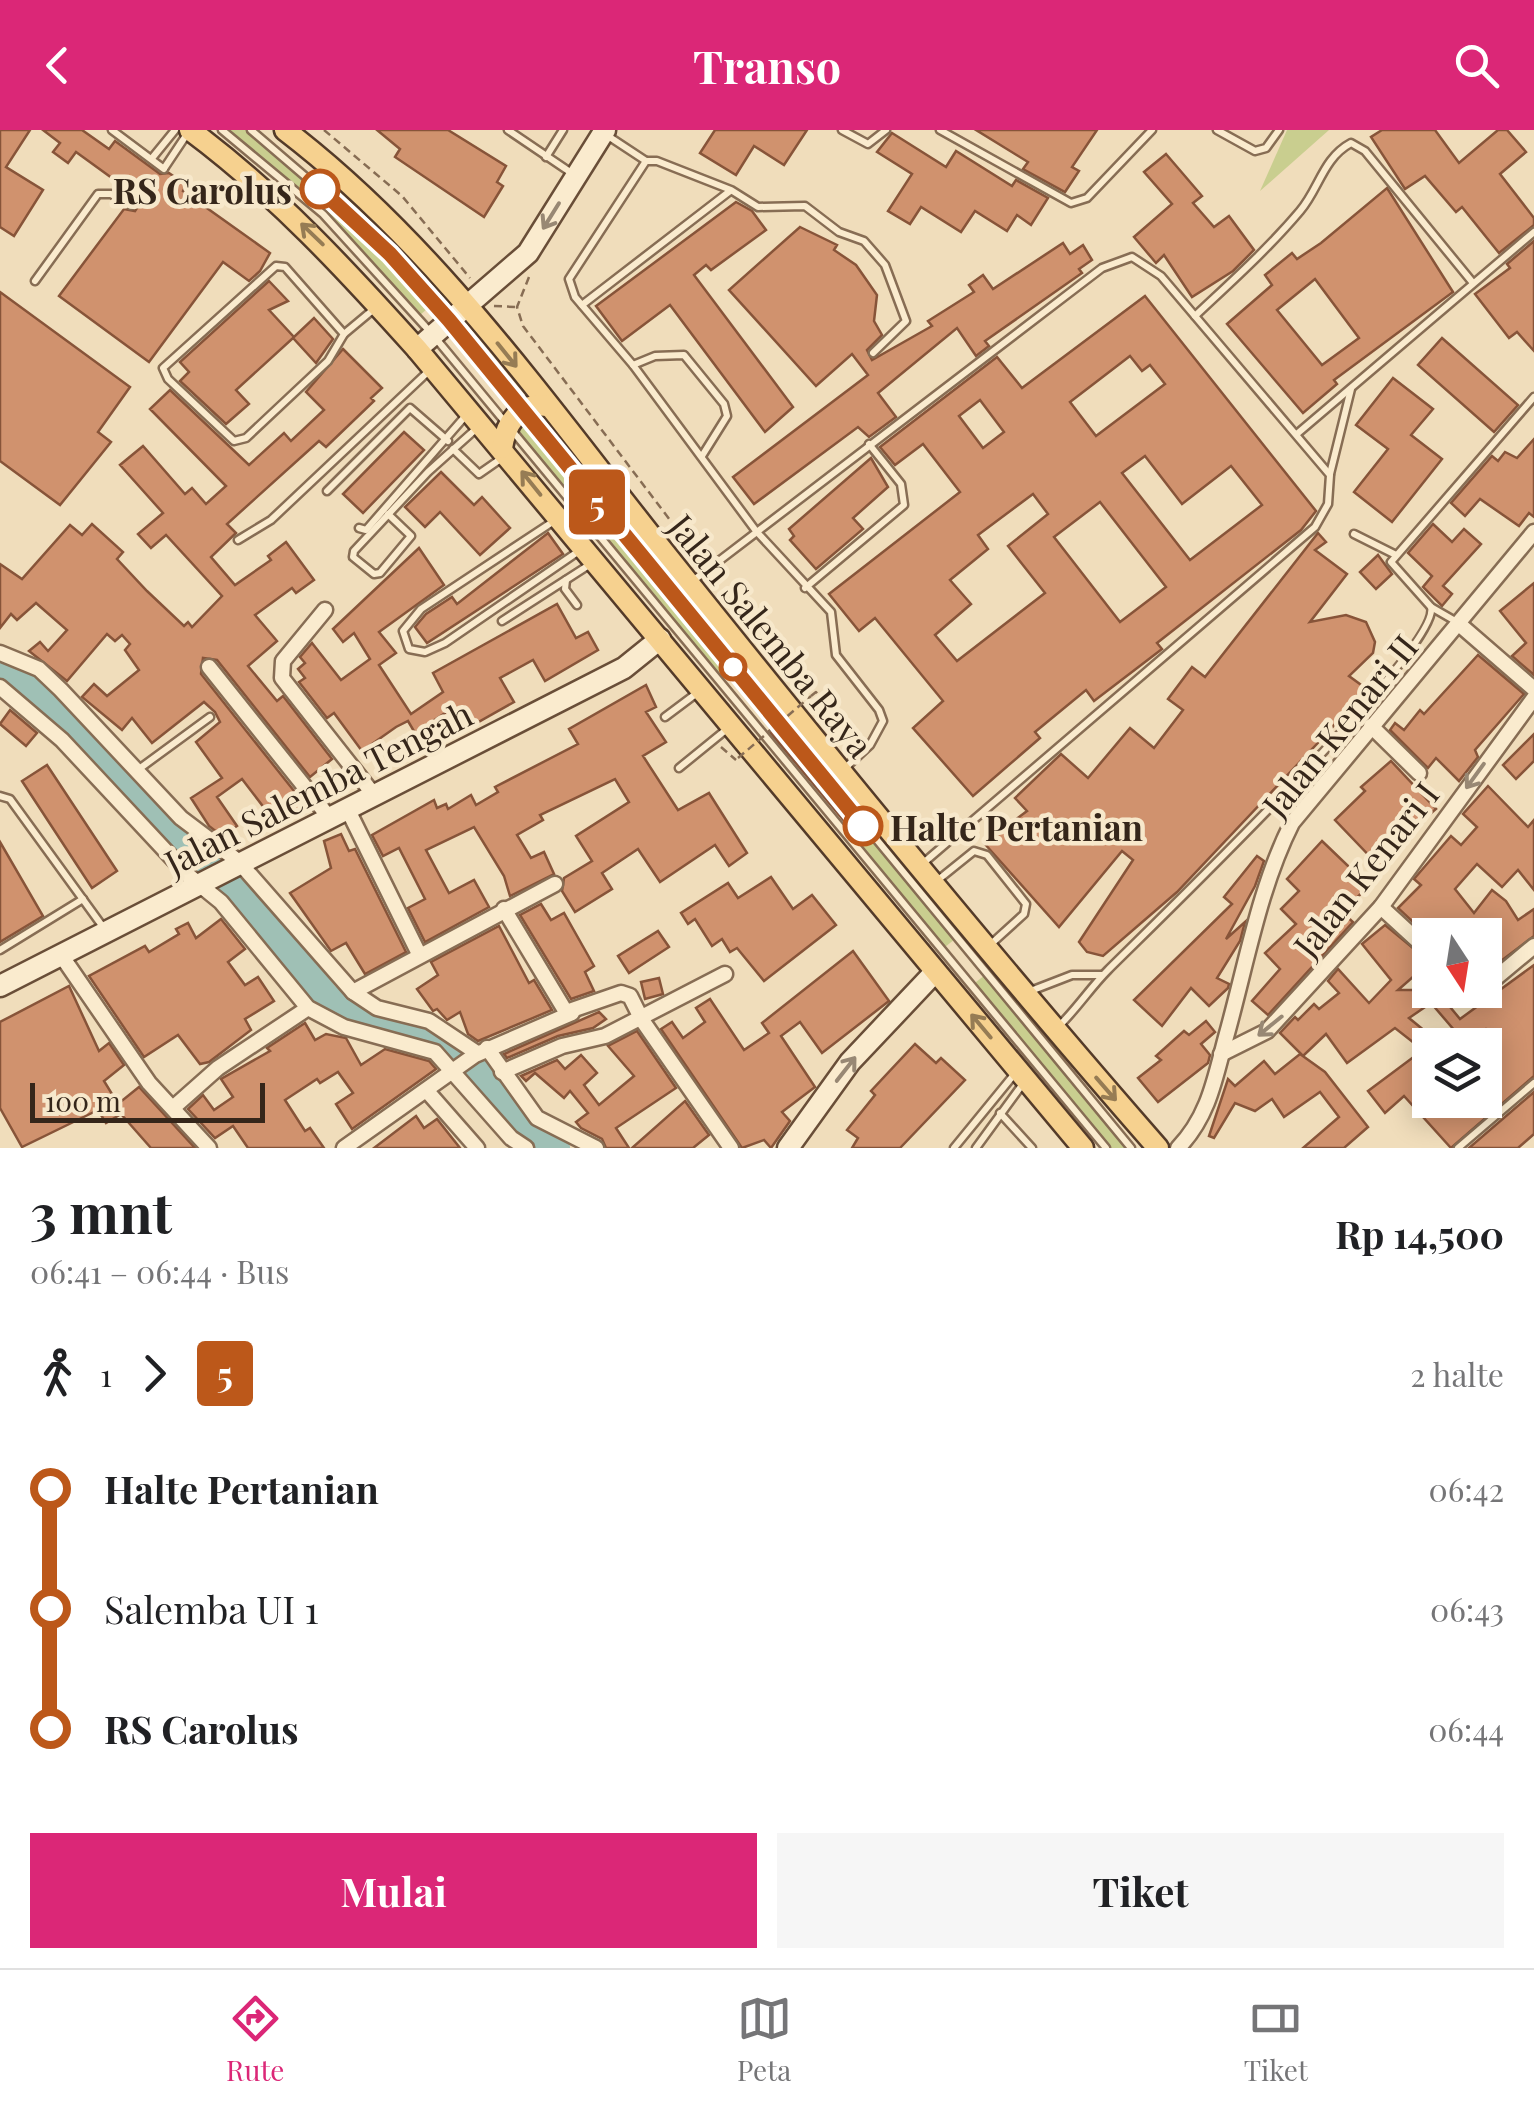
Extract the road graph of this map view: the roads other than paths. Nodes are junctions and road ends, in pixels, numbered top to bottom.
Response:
1 (112, 130) edge
2 (175, 130) edge
3 (190, 130) edge
4 (222, 130) edge
5 (252, 130) edge
6 (285, 130) edge
7 (508, 130) edge
8 (562, 130) edge
9 (842, 130) edge
10 (886, 130) edge
11 (940, 130) edge
12 (1152, 130) edge
13 (1217, 130) edge
14 (1278, 130) edge
15 (604, 132) edge
16 (311, 138) edge
17 (546, 156) junction
18 (153, 157) junction
19 (646, 160) junction
20 (576, 176) junction
21 (731, 190) junction
22 (140, 198) dead end
23 (1534, 232) edge
24 (35, 281) dead end
25 (1474, 283) junction
26 (481, 302) junction
27 (377, 306) junction
28 (582, 306) junction
29 (1195, 316) junction
30 (441, 328) junction
31 (344, 334) junction
32 (417, 349) junction
33 (874, 353) dead end
34 (633, 365) junction
35 (432, 368) junction
36 (1352, 387) junction
37 (1534, 397) edge
38 (548, 406) junction
39 (476, 417) junction
40 (515, 417) junction
41 (1298, 433) junction
42 (448, 441) junction
43 (868, 444) junction
44 (454, 449) junction
45 (505, 451) junction
46 (702, 456) junction
47 (1330, 475) junction
48 (327, 491) dead end
49 (388, 514) junction
50 (559, 517) junction
51 (358, 528) dead end
52 (756, 531) junction
53 (1534, 532) edge
54 (1354, 534) dead end
55 (238, 540) dead end
56 (590, 554) junction
57 (1396, 555) junction
58 (566, 579) junction
59 (690, 584) junction
60 (806, 588) junction
61 (577, 606) dead end
62 (1432, 607) junction
63 (324, 610) dead end
64 (502, 621) dead end
65 (1459, 624) junction
66 (660, 639) junction
67 (8, 654) edge
68 (210, 667) dead end
69 (0, 687) edge
70 (702, 689) junction
71 (1534, 689) edge
72 (14, 696) junction
73 (1534, 698) edge
74 (0, 708) edge
75 (210, 717) dead end
76 (664, 717) dead end
77 (732, 725) junction
78 (1371, 726) junction
79 (678, 768) dead end
80 (138, 769) junction
81 (840, 772) junction
82 (1419, 773) dead end
83 (374, 795) junction
84 (0, 796) edge
85 (338, 812) junction
86 (236, 863) junction
87 (925, 876) junction
88 (202, 880) junction
89 (555, 884) dead end
90 (83, 899) junction
91 (1382, 906) junction
92 (504, 909) junction
93 (108, 932) junction
94 (1412, 935) edge
95 (1534, 946) edge
96 (986, 948) junction
97 (0, 950) edge
98 (420, 954) junction
99 (62, 955) junction
100 (935, 972) junction
101 (1502, 972) edge
102 (725, 974) dead end
103 (1103, 975) junction
104 (2, 982) edge
105 (353, 992) junction
106 (1024, 993) junction
107 (308, 1008) junction
108 (572, 1013) junction
109 (642, 1020) junction
110 (1054, 1030) junction
111 (479, 1052) junction
112 (1222, 1054) junction
113 (454, 1068) junction
114 (502, 1072) junction
115 (1022, 1075) junction
116 (1534, 1083) edge
117 (427, 1091) junction
118 (174, 1107) junction
119 (1000, 1113) junction
120 (209, 1148) edge
121 (344, 1148) edge
122 (476, 1148) edge
123 (526, 1148) edge
124 (596, 1148) edge
125 (731, 1148) edge
126 (788, 1148) edge
127 (954, 1148) edge
128 (976, 1148) edge
129 (1032, 1148) edge
130 (1082, 1148) edge
131 (1106, 1148) edge
132 (1131, 1148) edge
133 (1158, 1148) edge
134 (1178, 1148) edge
135 (1458, 1148) edge

1 - 18 lane
2 - 18 lane
3 - 18 lane
27 -> 3 main road
4 - 30 lane
5 - 30 lane
6 - 16 main road, Jalan Salemba Raya
7 - 17 lane
8 - 17 lane
9 - 10 lane
11 - 12 lane
13 - 14 lane
15 - 19 lane
15 - 20 main road
16 - 26 main road, Jalan Salemba Raya
17 - 20 lane
19 - 21 lane
19 - 28 lane
20 -> 26 main road
21 - 28 lane
21 - 33 lane
22 - 24 lane
23 - 25 lane
25 - 29 lane
25 - 36 lane
26 - 30 main road
26 -> 38 main road, Jalan Salemba Raya
27 - 31 lane
27 - 32 main road
28 - 34 lane
29 - 41 lane
29 - 43 lane
30 - 32 main road
30 - 40 lane
30 - 40 lane
31 - 31 lane
32 - 35 main road
34 - 46 lane
34 - 46 lane
35 - 39 main road
35 - 55 lane
36 - 41 lane
36 - 47 lane
37 - 57 lane
38 - 40 main road
38 - 59 main road, Jalan Salemba Raya
39 - 42 lane
39 - 44 lane
39 - 45 main road
40 - 45 main road
40 - 131 lane
40 - 132 lane
41 - 47 lane
42 - 48 lane
42 - 51 lane
43 - 52 lane
43 - 60 lane
44 - 45 lane
44 - 49 lane
50 -> 45 main road
46 - 52 lane
47 - 87 lane
49 - 49 lane
50 - 56 main road
50 - 56 lane
52 - 59 lane
52 - 60 lane
53 - 65 street, Jalan Kenari II
54 - 57 lane
56 - 58 lane
56 - 66 main road
57 - 62 lane
58 - 61 lane
58 - 64 lane
59 - 81 main road, Jalan Salemba Raya
60 - 81 lane
62 - 65 lane
62 - 103 lane
63 - 83 street
65 - 71 street
65 - 78 street, Jalan Kenari II
66 - 70 main road
66 - 83 main road, Jalan Salemba Tengah
67 - 80 street
68 - 85 street
69 - 72 street
70 - 76 lane
70 - 77 main road
72 - 74 street
72 - 88 street
73 -> 91 street, Jalan Kenari I
75 - 80 lane
77 - 79 lane
77 - 100 main road
78 - 82 street
78 - 112 street, Jalan Kenari II
80 - 86 street
81 - 87 main road, Jalan Salemba Raya
83 - 85 main road, Jalan Salemba Tengah
84 - 90 lane
85 - 86 main road, Jalan Salemba Tengah
85 - 98 street
86 - 88 main road, Jalan Salemba Tengah
86 - 105 street
87 - 96 main road, Jalan Salemba Raya
87 - 96 lane
88 - 93 main road, Jalan Salemba Tengah
88 - 107 street
89 - 92 street
90 - 93 lane
90 - 97 lane
91 - 94 street
91 -> 112 street, Jalan Kenari I
92 - 98 street
92 - 108 street
93 - 99 main road, Jalan Salemba Tengah
95 - 101 street
96 - 106 main road, Jalan Salemba Raya
98 - 105 street
99 - 104 main road, Jalan Salemba Tengah
99 - 118 street
115 -> 100 main road
126 -> 100 main road
102 - 109 street
103 - 106 lane
103 - 110 lane
105 - 111 street
106 - 110 main road, Jalan Salemba Raya
107 - 113 street
107 - 118 street
108 - 109 street
108 - 111 street
109 - 114 street
109 - 125 street
110 -> 133 main road, Jalan Salemba Raya
111 - 113 street
111 - 114 street
112 - 134 street, Jalan Kenari II
113 - 117 street
113 - 123 street
114 - 124 street
115 - 119 lane
115 - 127 lane
115 - 130 main road
116 - 135 lane
117 - 121 street
117 - 122 street
118 - 120 street
119 - 128 lane
119 - 129 lane

